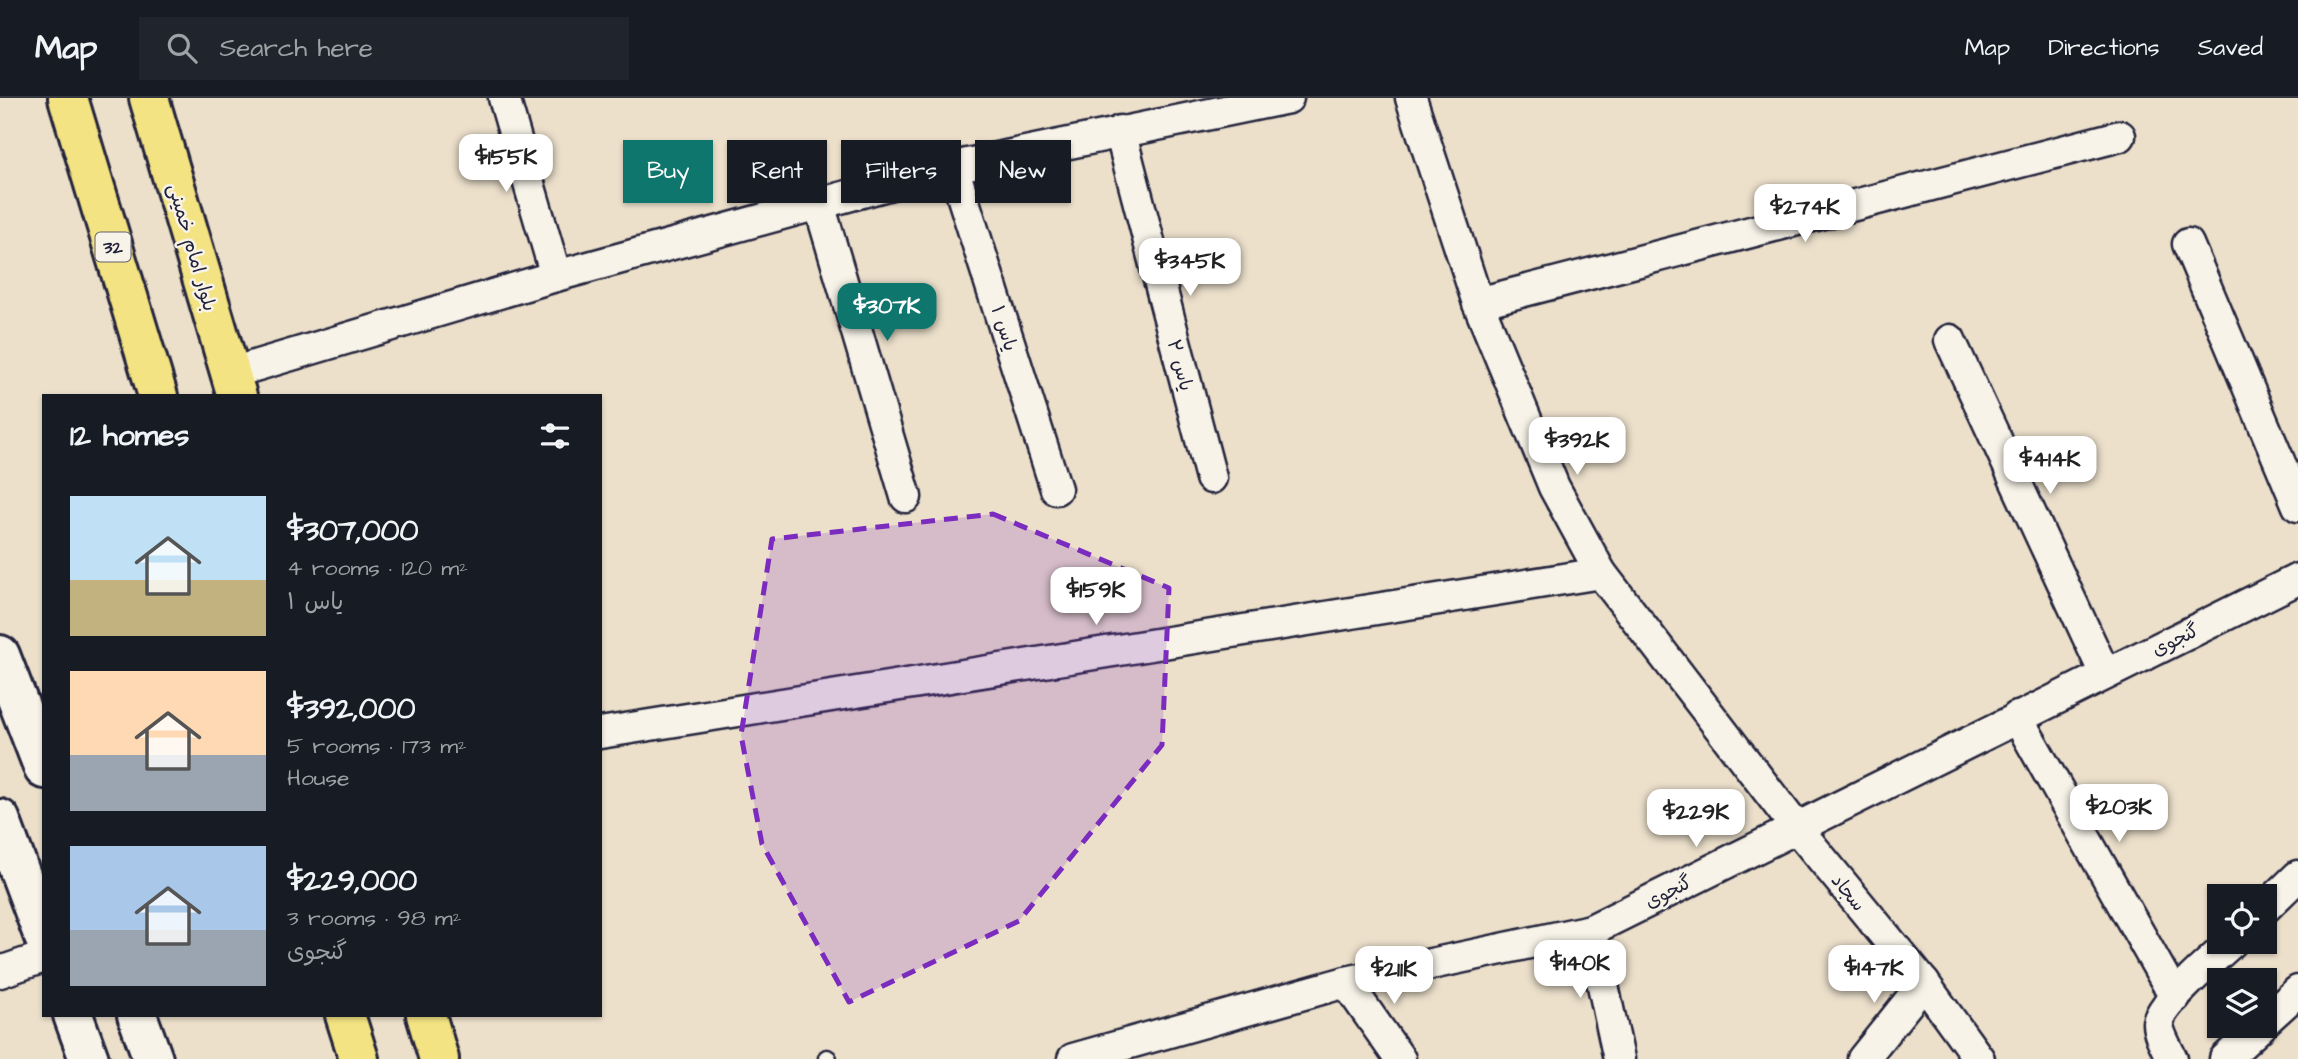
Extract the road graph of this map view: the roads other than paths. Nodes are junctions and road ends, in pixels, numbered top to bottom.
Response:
1 (68, 98) edge
2 (149, 98) edge
3 (504, 98) edge
4 (1288, 98) edge
5 (1411, 98) edge
6 (1120, 131) junction
7 (2120, 136) dead end
8 (961, 165) edge
9 (961, 192) edge
10 (841, 198) edge
11 (819, 204) junction
12 (2188, 244) dead end
13 (556, 276) junction
14 (1478, 303) junction
15 (1950, 340) dead end
16 (234, 384) edge
17 (157, 394) edge
18 (1210, 478) dead end
19 (1056, 489) dead end
20 (906, 497) dead end
21 (2298, 506) edge
22 (1601, 573) junction
23 (2298, 579) edge
24 (0, 655) edge
25 (2105, 674) junction
26 (2017, 717) junction
27 (602, 733) edge
28 (42, 764) edge
29 (0, 819) edge
30 (1795, 827) junction
31 (2298, 876) edge
32 (2277, 896) edge
33 (1591, 930) junction
34 (42, 932) edge
35 (2220, 954) edge
36 (42, 958) edge
37 (0, 972) edge
38 (1346, 982) junction
39 (1924, 983) junction
40 (2298, 991) edge
41 (2175, 997) junction
42 (2277, 1011) edge
43 (74, 1017) edge
44 (138, 1017) edge
45 (346, 1017) edge
46 (427, 1017) edge
47 (2248, 1038) edge
48 (1088, 1057) edge
49 (89, 1059) edge
50 (153, 1059) edge
51 (359, 1059) edge
52 (439, 1059) edge
53 (1400, 1059) edge
54 (1619, 1059) edge
55 (1863, 1059) edge
56 (1979, 1059) edge
57 (2172, 1059) edge
58 (2225, 1059) edge

1 - 17 highway, 32
2 - 16 highway, بلوار امام خمینی
3 - 13 street
4 - 6 street
5 - 14 street, سجاد
6 - 8 street
6 - 18 street, یاس ۲
7 - 14 street
9 - 19 street, یاس ۱
10 - 11 street
11 - 13 street
11 - 20 street
12 - 21 street
13 - 16 street
14 - 22 street, سجاد
15 - 25 street
22 - 27 street
22 - 30 street, سجاد
23 - 25 street, گنجوی
24 - 28 main road
25 - 26 street, گنجوی
26 - 30 street, گنجوی
26 - 41 street
29 - 34 main road
30 - 33 street, گنجوی
30 - 39 street, سجاد
31 - 32 street
33 - 38 street, گنجوی
33 - 54 street
35 - 41 street
36 - 37 street
38 - 48 street, گنجوی
38 - 53 street
39 - 55 street
39 - 56 street, سجاد
40 - 42 street
41 - 57 street
43 - 49 main road
44 - 50 main road
45 - 51 highway
46 - 52 highway
47 - 58 street

